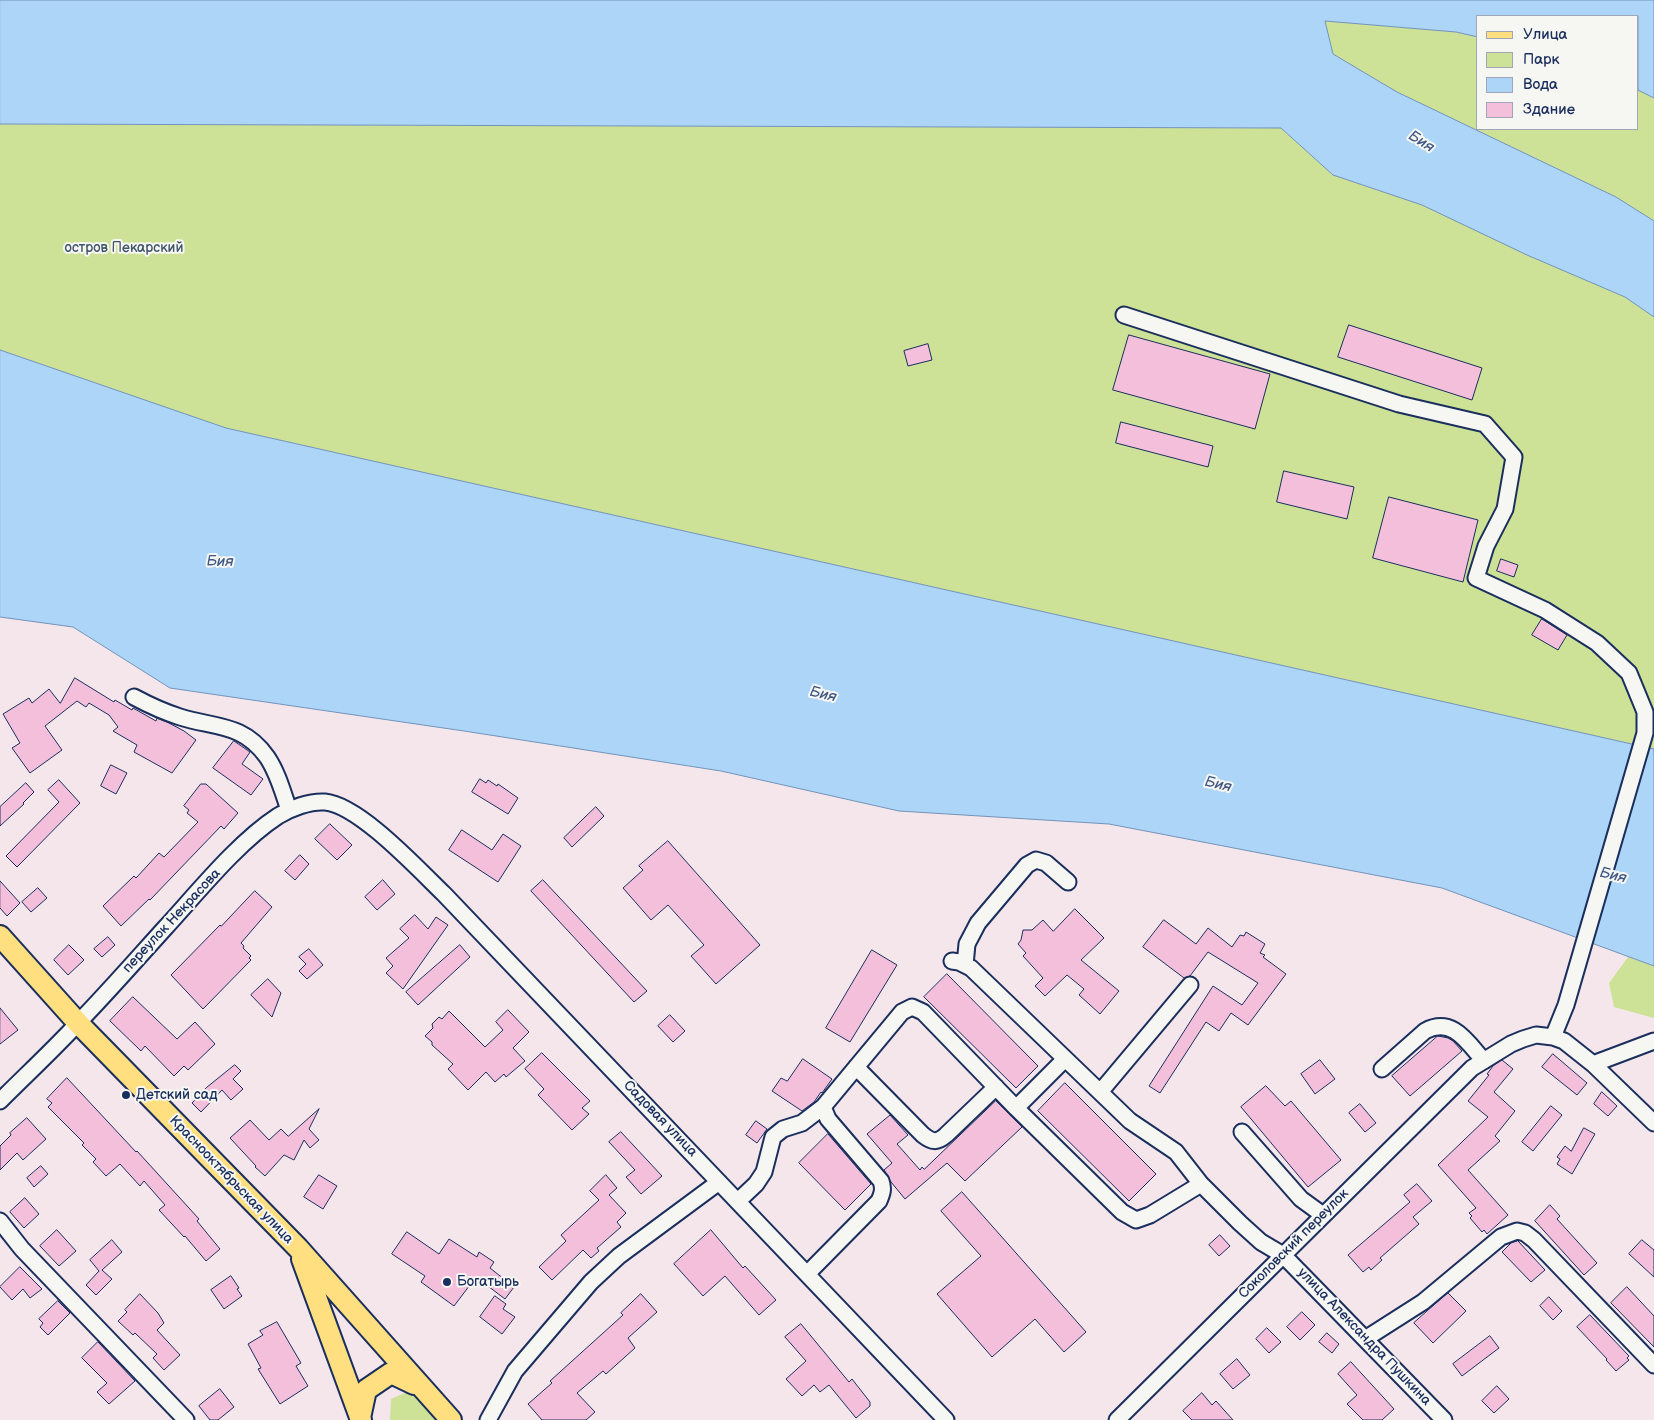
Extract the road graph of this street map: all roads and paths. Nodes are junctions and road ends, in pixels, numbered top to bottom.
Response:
1 (1124, 315) dead end
2 (134, 697) dead end
3 (289, 810) junction
4 (369, 823) joint
5 (1068, 882) dead end
6 (0, 936) edge
7 (1190, 985) dead end
8 (78, 1023) junction
9 (1553, 1036) junction
10 (1654, 1041) edge
11 (1065, 1059) junction
12 (1593, 1064) junction
13 (1478, 1065) junction
14 (856, 1066) junction
15 (1382, 1069) dead end
16 (996, 1087) junction
17 (1101, 1091) junction
18 (0, 1101) edge
19 (823, 1107) junction
20 (1016, 1108) junction
21 (1654, 1123) edge
22 (1242, 1132) dead end
23 (719, 1182) junction
24 (1201, 1184) junction
25 (738, 1202) junction
26 (1323, 1215) junction
27 (0, 1221) edge
28 (298, 1248) junction
29 (1283, 1255) junction
30 (807, 1274) junction
31 (1365, 1339) junction
32 (1654, 1365) edge
33 (423, 1388) junction
34 (360, 1419) edge
35 (186, 1420) edge
36 (451, 1420) edge
37 (488, 1420) edge
38 (946, 1420) edge
39 (1116, 1420) edge
40 (1444, 1420) edge

1 - 9 street
2 - 3 street
3 - 4 street, переулок Некрасова
3 - 8 street, переулок Некрасова
4 - 23 street, Садовая улица
5 - 11 street, улица Александра Пушкина
6 - 8 main road, Краснооктябрьская улица
7 - 17 street
8 - 18 street, переулок Некрасова
8 - 28 main road, Краснооктябрьская улица
9 - 12 street
9 - 13 street, Соколовский переулок
10 - 12 street
11 - 17 street, улица Александра Пушкина
11 - 20 street
12 - 21 street
13 - 15 street
13 - 26 street, Соколовский переулок
14 - 16 street
14 - 16 street
14 - 19 street
16 - 20 street
17 - 24 street, улица Александра Пушкина
19 - 25 street
19 - 30 street
20 - 24 street
22 - 26 street
23 - 25 street, Садовая улица
23 - 37 street
24 - 29 street, улица Александра Пушкина
25 - 30 street, Садовая улица
26 - 29 street, Соколовский переулок
27 - 35 street
28 - 33 main road, Краснооктябрьская улица
28 - 34 main road, Краснооктябрьская улица
29 - 31 street, улица Александра Пушкина
29 - 39 street, Соколовский переулок
30 - 38 street, Садовая улица
31 - 32 street
31 - 40 street, улица Александра Пушкина
33 - 34 main road
33 - 36 main road, Краснооктябрьская улица

